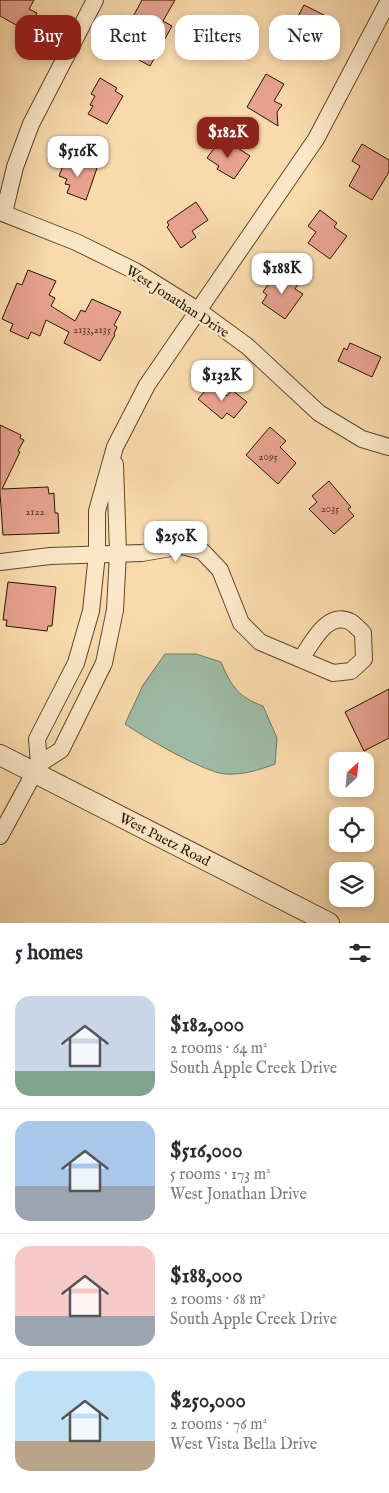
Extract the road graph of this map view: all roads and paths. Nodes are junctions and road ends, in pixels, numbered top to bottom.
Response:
1 (94, 0) edge
2 (389, 0) edge
3 (2, 212) edge
4 (199, 312) junction
5 (115, 447) junction
6 (389, 447) edge
7 (118, 553) junction
8 (97, 554) junction
9 (0, 562) edge
10 (301, 659) dead end
11 (76, 663) junction
12 (98, 674) junction
13 (0, 755) edge
14 (37, 768) junction
15 (0, 836) edge
16 (329, 923) edge

1 - 3 street
2 - 4 street
3 - 4 street, West Jonathan Drive
4 - 5 street
4 - 6 street, West Jonathan Drive
5 - 7 street
5 - 8 street
7 - 8 street
7 - 10 street
7 - 12 street
8 - 9 street
8 - 11 street
11 - 12 street
11 - 14 street
12 - 14 street
13 - 14 street, West Puetz Road
14 - 15 street
14 - 16 street, West Puetz Road

